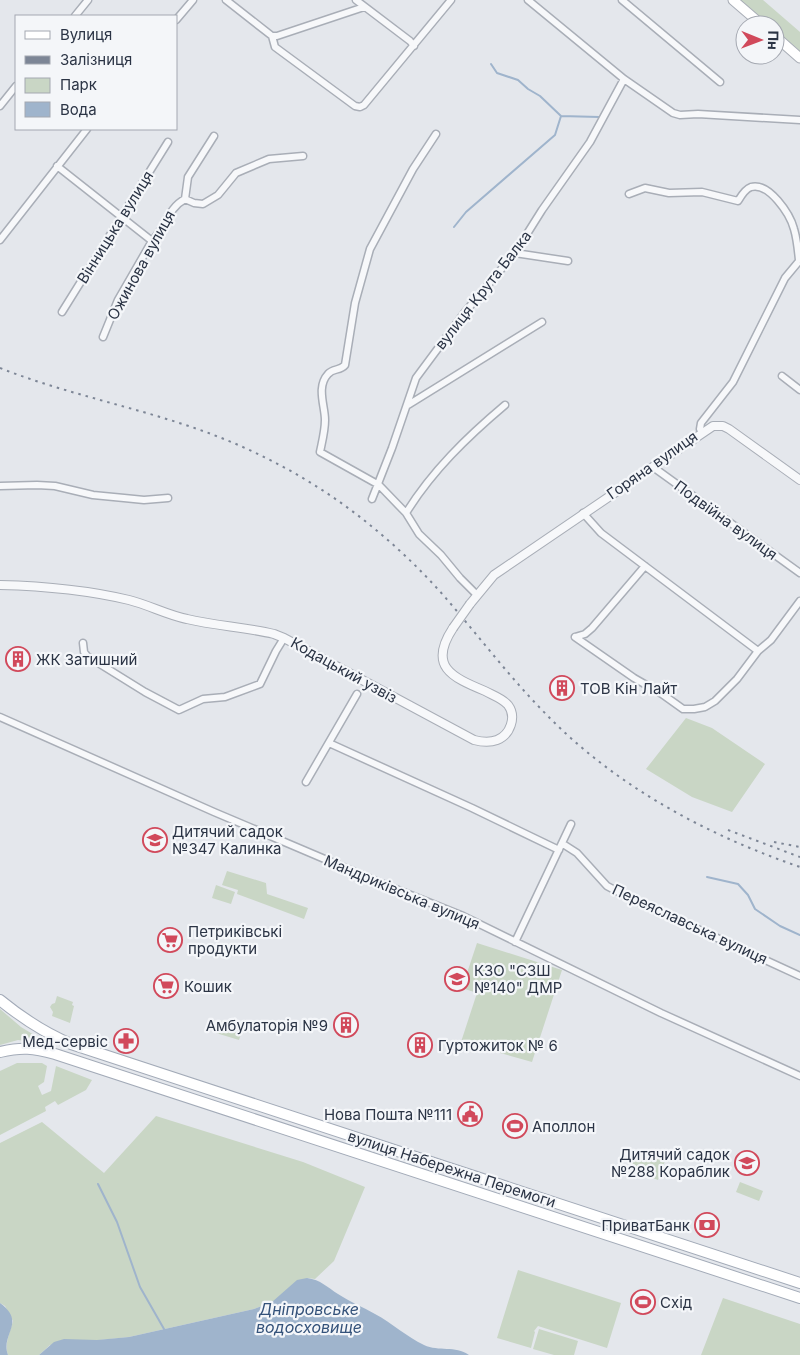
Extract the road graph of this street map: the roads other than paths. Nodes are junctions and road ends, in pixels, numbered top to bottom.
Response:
1 (88, 0) edge
2 (193, 0) edge
3 (226, 0) edge
4 (356, 0) edge
5 (528, 0) edge
6 (622, 0) edge
7 (732, 0) edge
8 (447, 2) edge
9 (364, 7) junction
10 (75, 15) edge
11 (750, 15) edge
12 (178, 18) edge
13 (272, 36) junction
14 (785, 45) edge
15 (414, 46) junction
16 (800, 58) edge
17 (624, 79) junction
18 (720, 82) dead end
19 (15, 87) edge
20 (0, 106) edge
21 (800, 120) edge
22 (86, 130) edge
23 (436, 134) dead end
24 (214, 136) dead end
25 (168, 142) dead end
26 (303, 156) dead end
27 (57, 166) junction
28 (628, 194) dead end
29 (185, 199) junction
30 (121, 217) junction
31 (0, 240) edge
32 (152, 241) junction
33 (515, 253) junction
34 (800, 260) edge
35 (568, 261) dead end
36 (62, 312) dead end
37 (542, 322) dead end
38 (103, 337) dead end
39 (782, 376) dead end
40 (800, 390) edge
41 (408, 405) junction
42 (505, 405) dead end
43 (702, 433) junction
44 (653, 467) junction
45 (800, 480) edge
46 (379, 485) junction
47 (0, 486) edge
48 (168, 498) dead end
49 (372, 499) dead end
50 (406, 513) junction
51 (583, 513) junction
52 (645, 566) junction
53 (800, 574) edge
54 (0, 585) edge
55 (477, 595) junction
56 (800, 601) edge
57 (470, 604) joint
58 (284, 638) junction
59 (83, 643) dead end
60 (758, 651) junction
61 (357, 694) dead end
62 (0, 717) edge
63 (329, 742) junction
64 (306, 782) dead end
65 (572, 824) dead end
66 (561, 847) junction
67 (515, 942) junction
68 (800, 976) edge
69 (0, 1000) edge
70 (3, 1053) edge
71 (800, 1076) edge
72 (455, 1170) junction
73 (450, 1183) junction
74 (798, 1282) edge
75 (796, 1297) edge

1 - 10 street
2 - 12 street
3 - 13 street
4 - 9 street
5 - 17 street
6 - 18 street
7 - 11 main road
8 - 15 street
9 - 13 street
9 - 15 street
13 - 15 street
14 - 16 main road
17 - 21 street
17 - 33 street, вулиця Крута Балка
19 - 20 street
22 - 27 street
23 - 46 street
24 - 29 street, Ожинова вулиця
25 - 30 street, Вінницька вулиця
26 - 29 street, Ожинова вулиця
27 - 30 street
27 - 31 street
28 - 34 street
29 - 32 street, Ожинова вулиця
30 - 32 street
30 - 36 street, Вінницька вулиця
32 - 38 street, Ожинова вулиця
33 - 35 street
33 - 41 street, вулиця Крута Балка
34 - 43 street, Горяна вулиця
37 - 41 street
39 - 40 street
41 - 46 street, вулиця Крута Балка
42 - 50 street
43 - 44 street, Горяна вулиця
43 - 45 street
44 - 51 street, Горяна вулиця
44 - 53 street, Подвійна вулиця
46 - 49 street, вулиця Крута Балка
46 - 50 street
47 - 48 street
50 - 55 street
51 - 52 street
51 - 55 street, Горяна вулиця
52 - 60 street
52 - 60 street
54 - 58 street, Кодацький узвіз
55 - 57 street, Горяна вулиця
56 - 60 street
57 - 58 street, Кодацький узвіз, bridge
58 - 59 street
61 - 63 street
62 - 67 street, Мандриківська вулиця
63 - 64 street
63 - 66 street, Переяславська вулиця
65 - 66 street
66 - 67 street
66 - 68 street, Переяславська вулиця
67 - 71 street, Мандриківська вулиця
69 - 72 main road, вулиця Набережна Перемоги
70 - 73 main road, вулиця Набережна Перемоги
72 - 73 main road
72 - 74 main road, вулиця Набережна Перемоги
73 - 75 main road, вулиця Набережна Перемоги
74 - 75 main road

